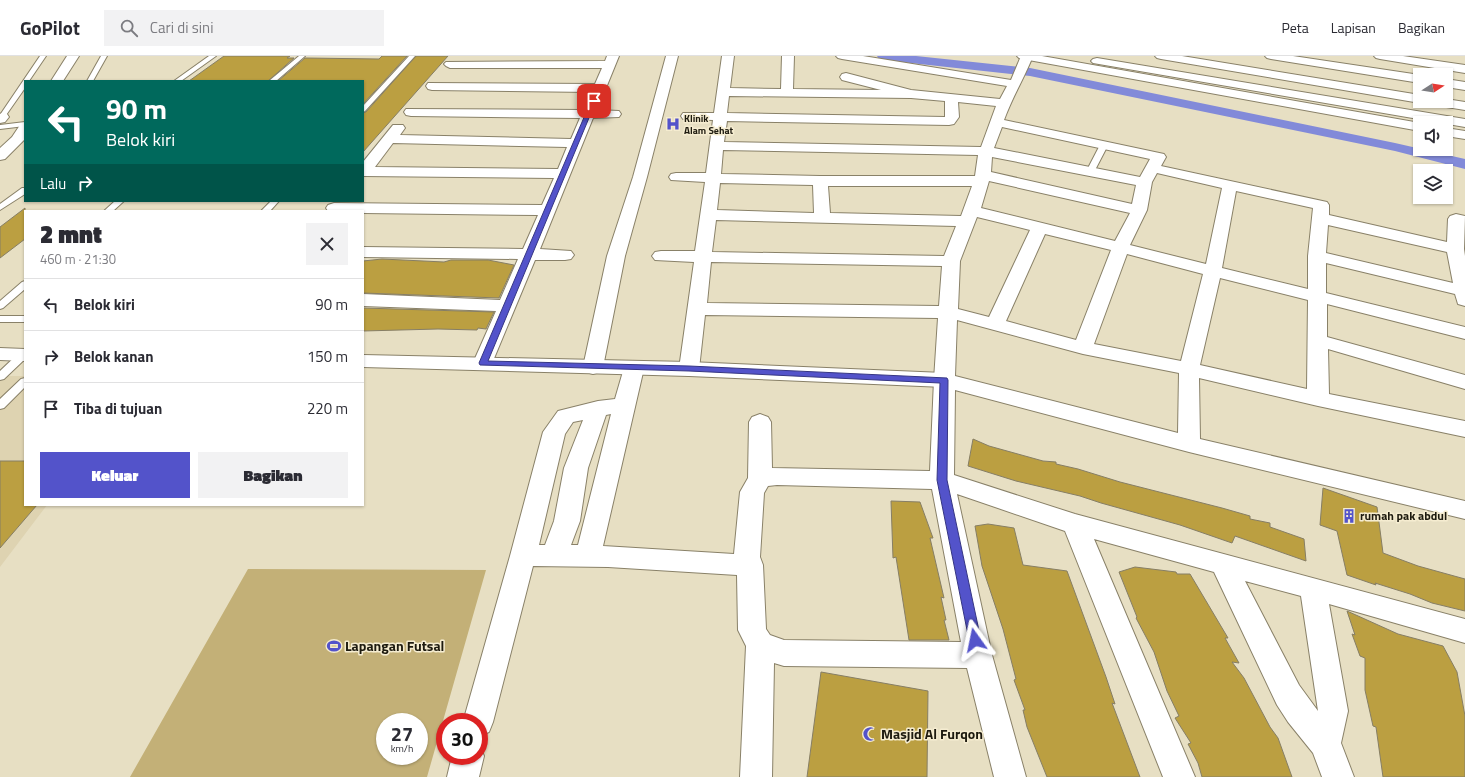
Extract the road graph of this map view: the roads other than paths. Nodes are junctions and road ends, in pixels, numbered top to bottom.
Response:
1 (43, 56) edge
2 (73, 56) edge
3 (104, 56) edge
4 (213, 56) edge
5 (302, 56) edge
6 (412, 56) edge
7 (672, 56) edge
8 (728, 56) edge
9 (788, 56) edge
10 (843, 56) edge
11 (1161, 56) edge
12 (1271, 56) edge
13 (1380, 56) edge
14 (1098, 58) edge
15 (453, 60) edge
16 (1324, 60) edge
17 (611, 61) edge
18 (1022, 66) edge
19 (1086, 67) junction
20 (1465, 69) edge
21 (846, 77) junction
22 (1413, 78) edge
23 (27, 80) edge
24 (58, 80) edge
25 (91, 80) edge
26 (178, 80) edge
27 (273, 80) edge
28 (1326, 83) junction
29 (1453, 84) edge
30 (24, 85) edge
31 (1465, 86) edge
32 (599, 88) junction
33 (724, 92) junction
34 (787, 93) junction
35 (849, 94) junction
36 (911, 94) junction
37 (425, 95) junction
38 (951, 98) junction
39 (1413, 98) edge
40 (1453, 104) edge
41 (1325, 105) junction
42 (1465, 106) edge
43 (364, 109) edge
44 (411, 112) junction
45 (1000, 112) junction
46 (588, 114) junction
47 (614, 114) dead end
48 (688, 116) dead end
49 (720, 117) junction
50 (855, 120) junction
51 (1, 121) edge
52 (1465, 123) edge
53 (1413, 125) edge
54 (23, 132) edge
55 (0, 133) edge
56 (1453, 133) edge
57 (1465, 135) edge
58 (390, 139) junction
59 (576, 143) junction
60 (1104, 145) junction
61 (717, 146) junction
62 (862, 148) junction
63 (986, 151) junction
64 (0, 156) edge
65 (828, 167) junction
66 (364, 171) edge
67 (1090, 172) junction
68 (563, 174) junction
69 (1148, 175) junction
70 (676, 177) dead end
71 (713, 178) junction
72 (982, 178) junction
73 (1230, 185) junction
74 (24, 191) edge
75 (119, 202) edge
76 (273, 202) edge
77 (335, 207) edge
78 (0, 208) edge
79 (109, 210) edge
80 (266, 210) edge
81 (548, 210) junction
82 (1140, 210) junction
83 (708, 216) junction
84 (969, 216) junction
85 (822, 218) junction
86 (1321, 218) junction
87 (1465, 221) edge
88 (1040, 227) junction
89 (1121, 246) junction
90 (1455, 249) junction
91 (364, 252) edge
92 (529, 255) junction
93 (565, 255) dead end
94 (661, 256) dead end
95 (1317, 256) junction
96 (703, 257) junction
97 (951, 261) junction
98 (1213, 271) junction
99 (24, 285) edge
100 (1465, 295) edge
101 (1318, 296) junction
102 (364, 300) edge
103 (0, 306) edge
104 (507, 306) junction
105 (696, 309) junction
106 (949, 312) junction
107 (0, 319) edge
108 (24, 319) edge
109 (995, 325) junction
110 (1465, 333) edge
111 (1317, 340) junction
112 (1083, 348) junction
113 (0, 354) edge
114 (24, 355) edge
115 (364, 361) edge
116 (483, 363) junction
117 (593, 367) junction
118 (634, 368) junction
119 (689, 368) junction
120 (1189, 369) junction
121 (0, 377) edge
122 (944, 380) junction
123 (24, 382) edge
124 (1465, 382) edge
125 (1318, 399) junction
126 (624, 404) junction
127 (0, 405) edge
128 (598, 408) junction
129 (760, 422) dead end
130 (1465, 429) edge
131 (1189, 444) junction
132 (760, 479) junction
133 (942, 480) junction
134 (1465, 510) edge
135 (1075, 524) junction
136 (555, 554) junction
137 (588, 555) junction
138 (523, 556) junction
139 (1223, 564) junction
140 (750, 565) junction
141 (1313, 588) junction
142 (1465, 631) edge
143 (760, 645) junction
144 (978, 655) junction
145 (480, 713) edge
146 (1325, 743) junction
147 (465, 765) edge
148 (462, 777) edge
149 (756, 777) edge
150 (1010, 777) edge
151 (1179, 777) edge
152 (1338, 777) edge

1 - 23 lane
2 - 24 street
3 - 25 lane
4 - 26 lane
5 - 27 lane
6 - 43 lane
7 - 117 street
8 - 33 street
9 - 34 street
10 - 18 street
10 - 21 street
11 - 28 street
12 - 16 street
13 - 20 street
14 - 19 street
14 - 41 street
15 - 17 street
15 - 37 street
16 - 22 street
16 - 28 street
17 - 32 street
18 - 19 street
18 - 45 street
19 - 41 street
21 - 35 street
21 - 36 street
28 - 39 street
28 - 41 street
29 - 31 street
30 - 51 lane
32 - 37 street
32 - 46 street
33 - 34 street
33 - 49 street
34 - 35 street
35 - 36 street
35 - 50 street
36 - 38 street
37 - 44 street
38 - 45 street
38 - 50 street
40 - 42 street
41 - 52 street
41 - 53 street
44 - 46 street
44 - 58 street
45 - 60 street
45 - 63 street
46 - 47 street
46 - 59 street
48 - 49 street
49 - 50 street
49 - 61 street
50 - 62 street
51 - 54 lane
54 - 55 lane
54 - 64 street
56 - 57 street
58 - 59 street
58 - 66 street
59 - 68 street
60 - 67 lane
60 - 69 street
61 - 65 street
61 - 71 street
62 - 63 street
62 - 65 street
63 - 67 street
63 - 72 street
65 - 71 street
65 - 72 street
65 - 85 street
66 - 68 street
67 - 69 street
68 - 81 street
69 - 73 street
69 - 82 street
70 - 71 street
71 - 83 street
72 - 82 street
72 - 84 street
73 - 86 street
73 - 98 street
74 - 78 lane
75 - 79 lane
76 - 80 lane
77 - 81 street
81 - 92 street
82 - 89 street
83 - 85 street
83 - 96 street
84 - 85 street
84 - 88 street
84 - 97 street
86 - 90 street
86 - 95 street
87 - 90 street
88 - 89 street
88 - 109 street
89 - 98 street
89 - 112 street
90 - 100 street
91 - 92 street
92 - 93 street
92 - 104 street
94 - 96 street
95 - 100 street
95 - 101 street
96 - 97 street
96 - 105 street
97 - 106 street
98 - 101 street
98 - 120 street
99 - 103 lane
101 - 110 street
101 - 111 street
102 - 104 street
104 - 116 street
105 - 106 street
105 - 119 street
106 - 109 street
106 - 122 street
107 - 108 lane
109 - 112 street
111 - 124 street
111 - 125 street
112 - 120 street
113 - 114 street
114 - 121 lane
115 - 116 street
116 - 117 street
117 - 118 street
118 - 119 street
118 - 126 street
119 - 122 street
120 - 125 street
120 - 131 street
122 - 131 street
122 - 133 street
123 - 127 lane
125 - 130 street
126 - 128 street
126 - 137 street
128 - 136 street
128 - 138 street
129 - 132 street
131 - 134 street
132 - 133 street
132 - 140 street
133 - 135 street
133 - 144 street
135 - 139 street
135 - 151 street
136 - 137 street
136 - 138 street
137 - 140 street
138 - 145 street
139 - 141 street
139 - 146 street
140 - 143 street
141 - 142 street
141 - 146 street
143 - 144 street
143 - 149 street
144 - 150 street
146 - 152 street
147 - 148 street

